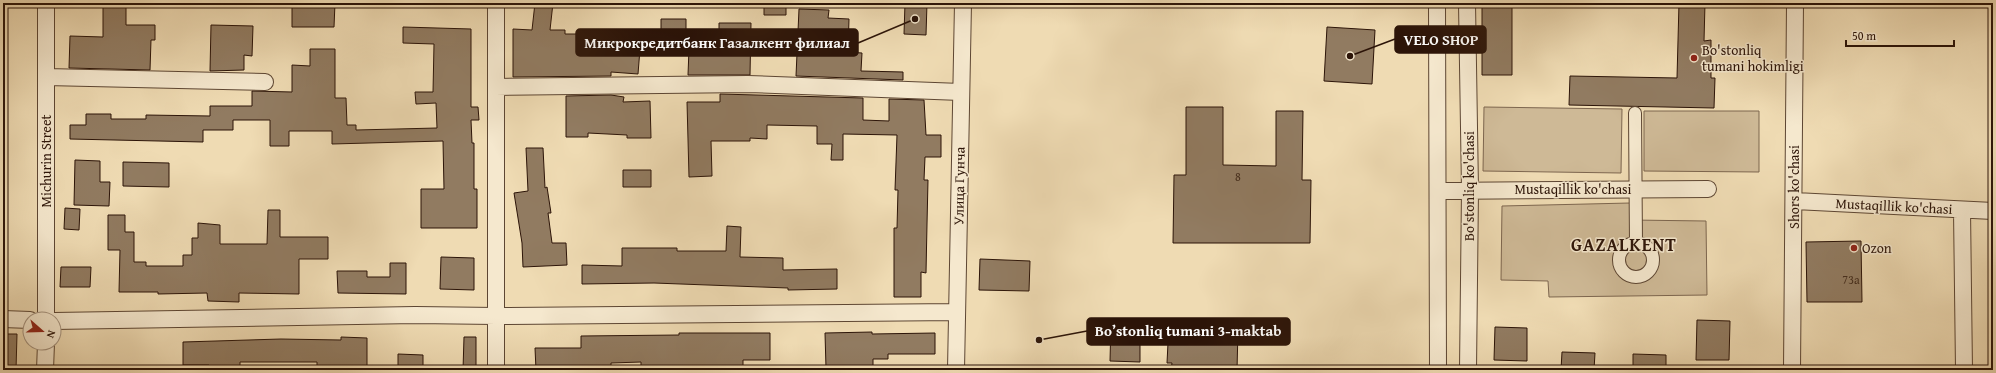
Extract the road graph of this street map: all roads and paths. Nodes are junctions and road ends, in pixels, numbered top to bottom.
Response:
1 (46, 3) edge
2 (496, 3) edge
3 (963, 3) edge
4 (1437, 3) edge
5 (1467, 3) edge
6 (1795, 3) edge
7 (46, 77) junction
8 (265, 82) dead end
9 (496, 87) junction
10 (961, 92) junction
11 (1635, 113) dead end
12 (1635, 189) junction
13 (1708, 189) dead end
14 (1438, 190) junction
15 (1470, 190) junction
16 (1794, 201) junction
17 (1962, 210) junction
18 (1993, 211) edge
19 (1636, 244) dead end
20 (46, 311) edge
21 (957, 312) junction
22 (496, 316) junction
23 (3, 319) edge
24 (22, 320) edge
25 (62, 321) edge
26 (46, 351) edge
27 (46, 370) edge
28 (496, 370) edge
29 (956, 370) edge
30 (1438, 370) edge
31 (1468, 370) edge
32 (1792, 370) edge
33 (1964, 370) edge

1 - 7 street, Michurin Street
2 - 9 street
3 - 10 street, Улица Гунча
4 - 14 street
5 - 15 street, Bo'stonliq ko'chasi
6 - 16 street, Shors ko'chasi
7 - 8 street
7 - 20 street, Michurin Street
9 - 10 street
9 - 22 street
10 - 21 street, Улица Гунча
11 - 12 street
12 - 13 street, Mustaqillik ko'chasi
12 - 15 street, Mustaqillik ko'chasi
12 - 19 street
14 - 15 street, Mustaqillik ko'chasi
14 - 30 street
15 - 31 street, Bo'stonliq ko'chasi
16 - 17 street, Mustaqillik ko'chasi
16 - 32 street, Shors ko'chasi
17 - 18 street, Mustaqillik ko'chasi
17 - 33 street
21 - 22 street
21 - 29 street, Улица Гунча
22 - 25 street
22 - 28 street
23 - 24 street
26 - 27 street

